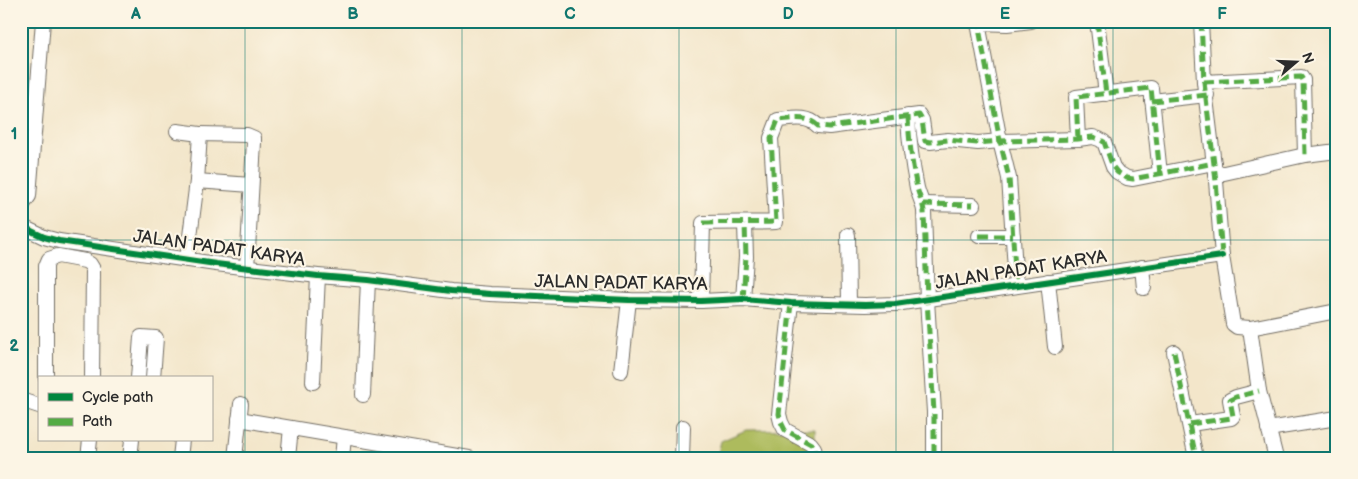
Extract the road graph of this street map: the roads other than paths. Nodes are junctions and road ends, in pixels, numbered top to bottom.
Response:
1 (43, 21) edge
2 (1032, 21) edge
3 (1098, 21) edge
4 (1201, 21) edge
5 (976, 22) edge
6 (1206, 88) junction
7 (1106, 94) junction
8 (1152, 101) junction
9 (908, 116) junction
10 (177, 131) dead end
11 (200, 134) junction
12 (1078, 139) junction
13 (1000, 141) junction
14 (1337, 151) edge
15 (1305, 155) junction
16 (1215, 169) junction
17 (1160, 174) junction
18 (198, 181) junction
19 (251, 185) junction
20 (25, 200) edge
21 (923, 204) junction
22 (973, 205) dead end
23 (745, 224) junction
24 (21, 226) edge
25 (848, 235) dead end
26 (979, 236) dead end
27 (1012, 236) junction
28 (1222, 256) junction
29 (187, 260) junction
30 (1142, 267) junction
31 (247, 268) junction
32 (318, 276) junction
33 (368, 280) junction
34 (1048, 281) junction
35 (1016, 285) junction
36 (1144, 288) dead end
37 (743, 299) junction
38 (629, 300) junction
39 (927, 300) junction
40 (702, 301) junction
41 (790, 303) junction
42 (849, 304) junction
43 (1337, 311) edge
44 (1250, 328) junction
45 (1054, 347) dead end
46 (1174, 352) dead end
47 (621, 372) dead end
48 (46, 376) edge
49 (92, 376) edge
50 (138, 376) edge
51 (153, 376) edge
52 (313, 382) dead end
53 (1259, 391) junction
54 (363, 395) dead end
55 (21, 400) edge
56 (241, 404) dead end
57 (38, 406) edge
58 (1337, 418) edge
59 (239, 419) junction
60 (1190, 424) junction
61 (683, 427) dead end
62 (291, 428) junction
63 (1268, 429) junction
64 (344, 437) junction
65 (90, 442) edge
66 (132, 442) edge
67 (182, 442) edge
68 (396, 452) edge
69 (465, 457) edge
70 (88, 458) edge
71 (130, 458) edge
72 (180, 458) edge
73 (235, 458) edge
74 (288, 458) edge
75 (342, 458) edge
76 (682, 458) edge
77 (816, 458) edge
78 (934, 458) edge
79 (1196, 458) edge
80 (1276, 458) edge

1 - 20 street
2 - 5 street
3 - 7 street
4 - 6 street
5 - 13 street
6 - 8 street
6 - 15 street
6 - 16 street
7 - 8 street
7 - 12 street
8 - 17 street
9 - 13 street
9 - 21 street
9 - 23 street
10 - 11 street
11 - 18 street
11 - 19 street
12 - 13 street
12 - 17 street
13 - 27 street
14 - 15 street
15 - 16 street
16 - 17 street
16 - 28 street
18 - 19 street
18 - 29 street
19 - 31 street
21 - 22 street
21 - 39 street
23 - 37 street
23 - 40 street
24 - 29 street, JALAN PADAT KARYA
25 - 42 street
26 - 27 street
27 - 35 street
28 - 30 street, JALAN PADAT KARYA
28 - 44 street
29 - 31 street, JALAN PADAT KARYA
30 - 34 street, JALAN PADAT KARYA
30 - 36 street
31 - 32 street, JALAN PADAT KARYA
32 - 33 street, JALAN PADAT KARYA
32 - 52 street
33 - 38 street, JALAN PADAT KARYA
33 - 54 street
34 - 35 street, JALAN PADAT KARYA
34 - 45 street
35 - 39 street, JALAN PADAT KARYA
37 - 40 street, JALAN PADAT KARYA
37 - 41 street, JALAN PADAT KARYA
38 - 40 street, JALAN PADAT KARYA
38 - 47 street
39 - 42 street, JALAN PADAT KARYA
39 - 78 street
41 - 42 street, JALAN PADAT KARYA
41 - 77 street
43 - 44 street
44 - 53 street
46 - 60 street
48 - 49 street
50 - 51 street
53 - 60 street
53 - 63 street
55 - 57 street
56 - 59 street
58 - 63 street
59 - 62 street
59 - 73 street
60 - 79 street
61 - 76 street
62 - 64 street
62 - 74 street
63 - 80 street
64 - 68 street
64 - 75 street
65 - 70 street
66 - 71 street
67 - 72 street
68 - 69 street

